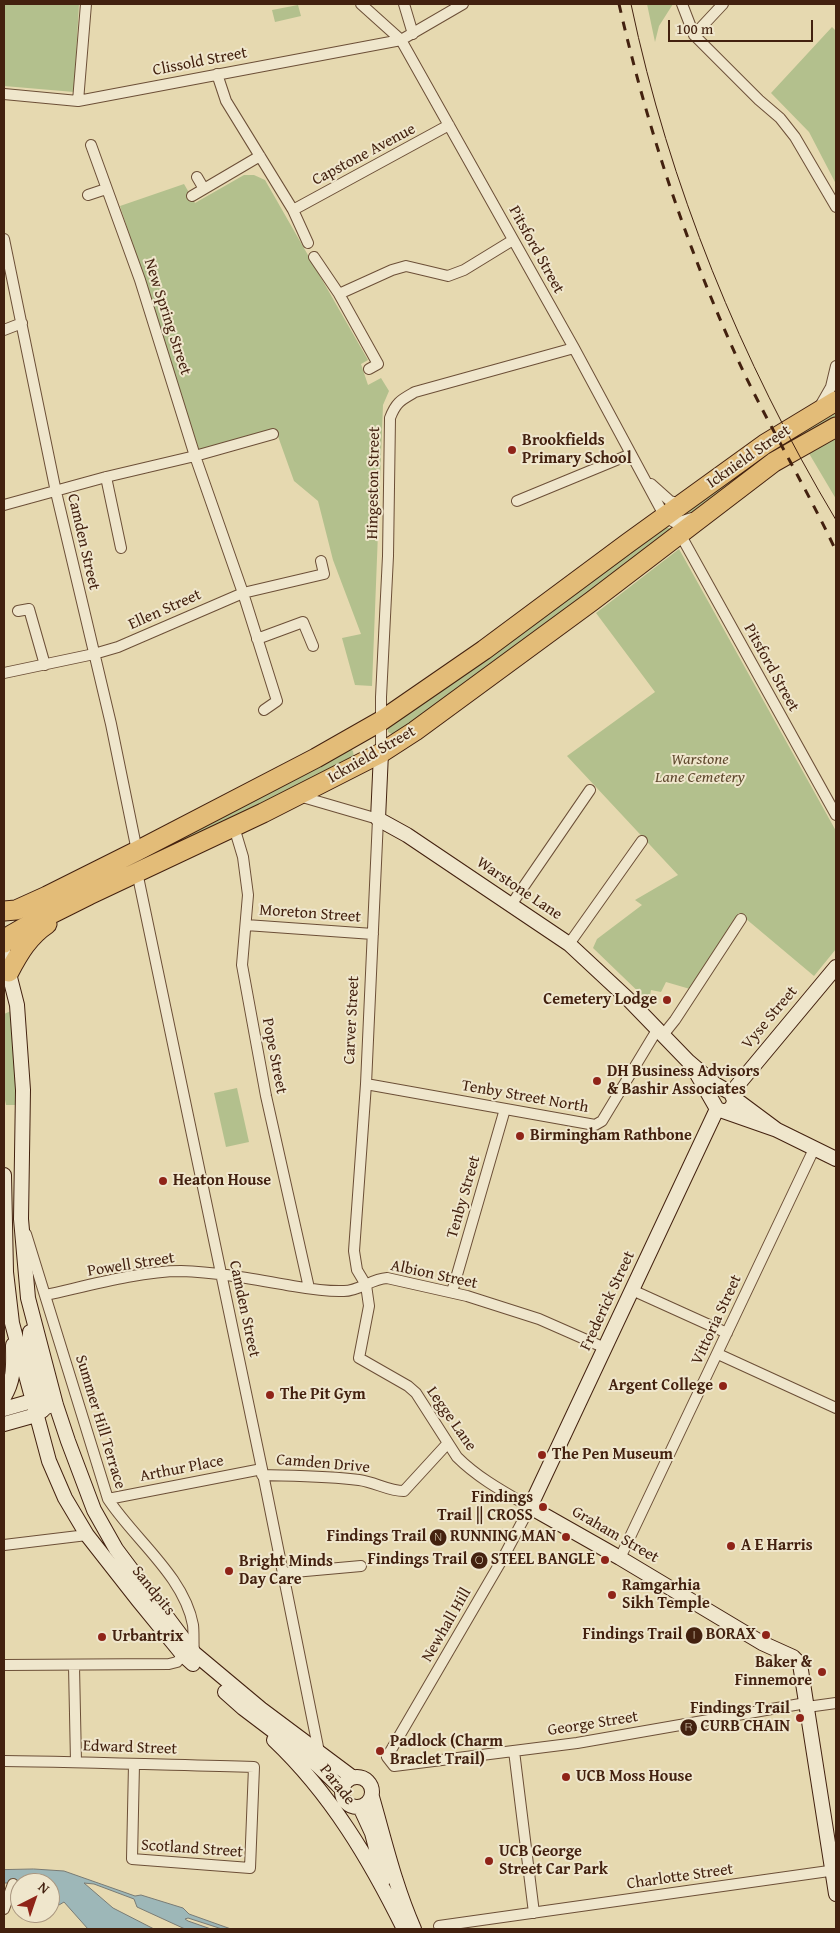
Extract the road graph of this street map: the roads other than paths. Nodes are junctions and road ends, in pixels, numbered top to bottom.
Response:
1 (86, 4) edge
2 (361, 4) edge
3 (404, 4) edge
4 (463, 4) edge
5 (682, 4) edge
6 (723, 4) edge
7 (413, 34) junction
8 (694, 35) junction
9 (401, 40) junction
10 (217, 74) junction
11 (4, 94) edge
12 (78, 101) junction
13 (449, 125) junction
14 (92, 145) dead end
15 (260, 156) junction
16 (197, 177) dead end
17 (106, 189) junction
18 (204, 189) junction
19 (88, 196) dead end
20 (192, 196) dead end
21 (836, 207) edge
22 (292, 210) junction
23 (4, 239) edge
24 (513, 240) junction
25 (308, 243) dead end
26 (314, 256) dead end
27 (339, 294) junction
28 (22, 324) junction
29 (4, 330) edge
30 (574, 348) junction
31 (836, 366) edge
32 (370, 369) dead end
33 (836, 402) edge
34 (816, 413) junction
35 (836, 427) edge
36 (273, 434) dead end
37 (631, 454) junction
38 (195, 456) junction
39 (643, 476) junction
40 (106, 477) junction
41 (56, 492) junction
42 (517, 501) dead end
43 (682, 504) junction
44 (4, 505) edge
45 (707, 512) junction
46 (665, 516) junction
47 (680, 534) junction
48 (121, 548) dead end
49 (321, 561) dead end
50 (243, 593) junction
51 (18, 611) dead end
52 (257, 639) junction
53 (313, 646) dead end
54 (94, 654) junction
55 (44, 665) junction
56 (4, 673) edge
57 (264, 710) dead end
58 (381, 721) junction
59 (381, 753) junction
60 (590, 790) dead end
61 (299, 796) junction
62 (836, 815) edge
63 (378, 819) junction
64 (234, 827) junction
65 (642, 841) dead end
66 (137, 850) junction
67 (137, 872) junction
68 (89, 895) junction
69 (511, 905) junction
70 (4, 911) edge
71 (741, 919) dead end
72 (246, 925) junction
73 (373, 934) junction
74 (4, 943) edge
75 (569, 944) junction
76 (6, 963) edge
77 (836, 967) edge
78 (660, 1032) junction
79 (688, 1061) junction
80 (366, 1084) junction
81 (730, 1094) junction
82 (718, 1107) junction
83 (505, 1109) junction
84 (777, 1130) junction
85 (814, 1149) junction
86 (836, 1159) edge
87 (4, 1184) edge
88 (21, 1219) junction
89 (5, 1272) edge
90 (221, 1276) junction
91 (366, 1285) junction
92 (309, 1288) junction
93 (632, 1290) junction
94 (452, 1292) junction
95 (46, 1295) junction
96 (12, 1323) junction
97 (727, 1334) junction
98 (605, 1348) junction
99 (718, 1354) junction
100 (4, 1396) edge
101 (32, 1400) junction
102 (836, 1408) edge
103 (4, 1409) edge
104 (47, 1409) junction
105 (4, 1424) edge
106 (448, 1442) junction
107 (262, 1472) junction
108 (108, 1499) junction
109 (530, 1507) junction
110 (87, 1535) junction
111 (4, 1545) edge
112 (620, 1558) junction
113 (361, 1566) dead end
114 (283, 1573) junction
115 (188, 1654) junction
116 (4, 1665) edge
117 (74, 1666) junction
118 (836, 1703) edge
119 (807, 1705) junction
120 (242, 1708) junction
121 (514, 1751) junction
122 (319, 1752) junction
123 (388, 1758) joint
124 (4, 1761) edge
125 (76, 1762) junction
126 (134, 1764) junction
127 (352, 1777) junction
128 (342, 1789) junction
129 (372, 1797) junction
130 (360, 1807) junction
131 (250, 1868) joint
132 (834, 1870) edge
133 (10, 1892) edge
134 (836, 1894) edge
135 (388, 1897) junction
136 (4, 1909) edge
137 (534, 1913) junction
138 (439, 1926) dead end
139 (404, 1929) edge
140 (414, 1929) edge

1 - 12 street
2 - 9 street, Pitsford Street
3 - 7 street
4 - 7 street, Clissold Street
5 - 8 street
6 - 8 street
7 - 9 street, Clissold Street
8 - 21 street
9 - 10 street, Clissold Street
9 - 13 street, Pitsford Street
10 - 12 street, Clissold Street
10 - 15 street
11 - 12 street, Clissold Street
13 - 22 street, Capstone Avenue
13 - 24 street, Pitsford Street
14 - 17 street, New Spring Street
15 - 18 street
15 - 22 street
16 - 18 street
17 - 19 street
17 - 38 street, New Spring Street
18 - 20 street
22 - 25 street
23 - 28 street, Camden Street
24 - 27 street
24 - 30 street, Pitsford Street
26 - 27 street
27 - 32 street
28 - 29 street
28 - 41 street, Camden Street
30 - 37 street, Pitsford Street
30 - 58 street, Hingeston Street
31 - 34 street
33 - 34 highway, Icknield Street
34 - 43 highway, Icknield Street
35 - 45 highway, Icknield Street
36 - 38 street
37 - 39 street, Pitsford Street
37 - 42 street
38 - 40 street
38 - 50 street, New Spring Street
39 - 43 street, Pitsford Street
39 - 46 street, Pitsford Street
40 - 41 street
40 - 48 street
41 - 44 street
41 - 54 street, Camden Street
43 - 46 highway, Icknield Street
45 - 46 street, Icknield Street
45 - 47 highway, Icknield Street
46 - 58 highway, Icknield Street
47 - 59 highway, Icknield Street
47 - 62 street, Pitsford Street
49 - 50 street, Ellen Street
50 - 52 street, New Spring Street
50 - 54 street, Ellen Street
51 - 55 street
52 - 53 street
52 - 57 street, New Spring Street
54 - 55 street, Ellen Street
54 - 66 street, Camden Street
55 - 56 street, Ellen Street
58 - 59 street
58 - 66 highway, Icknield Street
59 - 61 highway, Icknield Street
59 - 63 main road, Carver Street
60 - 69 street
61 - 63 street, Warstone Lane
61 - 64 highway, Icknield Street
63 - 69 main road, Warstone Lane
63 - 73 street, Carver Street
64 - 67 highway, Icknield Street
64 - 72 street, Pope Street
65 - 75 street
66 - 70 highway, Icknield Street
67 - 68 highway, Icknield Street
67 - 90 street, Camden Street
68 - 74 highway, Icknield Street
68 - 76 highway
69 - 75 main road, Warstone Lane
71 - 78 street
72 - 73 street, Moreton Street
72 - 92 street, Pope Street
73 - 80 street, Carver Street
75 - 78 main road, Warstone Lane
76 - 88 main road
77 - 81 main road, Vyse Street
78 - 79 main road, Warstone Lane
78 - 83 street, Tenby Street North
79 - 81 main road, Warstone Lane
79 - 82 main road, Warstone Lane
80 - 83 street, Tenby Street North
80 - 91 street, Carver Street
81 - 82 main road
81 - 82 main road
81 - 84 main road, Warstone Lane
82 - 84 main road, Warstone Lane
82 - 93 main road, Frederick Street
83 - 94 street, Tenby Street
84 - 85 main road, Warstone Lane
85 - 86 main road, Warstone Lane
85 - 97 street, Vittoria Street
87 - 89 main road
88 - 95 street, Summer Hill Terrace
88 - 104 main road
89 - 96 main road
90 - 92 street, Albion Street
90 - 95 street, Powell Street
90 - 107 street, Camden Street
91 - 92 street, Albion Street
91 - 94 street, Albion Street
91 - 106 street, Legge Lane
93 - 97 street
93 - 98 main road, Frederick Street
94 - 98 street, Albion Street
95 - 108 street, Summer Hill Terrace
96 - 100 main road
96 - 101 main road
97 - 99 street, Vittoria Street
98 - 109 main road, Frederick Street
99 - 102 street
99 - 112 street, Vittoria Street
101 - 103 main road
101 - 104 main road
104 - 105 main road
104 - 110 main road, Sandpits
104 - 115 main road, Sandpits
106 - 107 street, Camden Drive
106 - 109 street, Legge Lane
107 - 108 street, Arthur Place
107 - 114 street, Camden Street
108 - 115 street, Summer Hill Terrace
109 - 112 main road, Graham Street
109 - 123 street, Newhall Hill
110 - 111 street
110 - 115 main road, Sandpits
112 - 119 main road, Graham Street
113 - 114 street
114 - 122 street, Camden Street
115 - 117 street
115 - 120 main road, Sandpits
115 - 122 main road, Sandpits
116 - 117 street
117 - 125 street
118 - 119 street, George Street
119 - 121 street, George Street
119 - 132 main road, Graham Street
120 - 128 main road, Sandpits
120 - 135 main road, Parade
121 - 123 street, George Street
121 - 137 street
122 - 127 main road, Sandpits
124 - 125 street, Edward Street
125 - 126 street, Edward Street
126 - 131 street, Scotland Street
126 - 131 street, Edward Street
127 - 128 main road
127 - 129 main road
128 - 130 main road
129 - 130 main road
129 - 140 main road, Parade
130 - 135 main road, Parade
132 - 134 main road, Graham Street
132 - 137 street, Charlotte Street
133 - 136 street
135 - 139 main road, Parade
137 - 138 street, Charlotte Street

